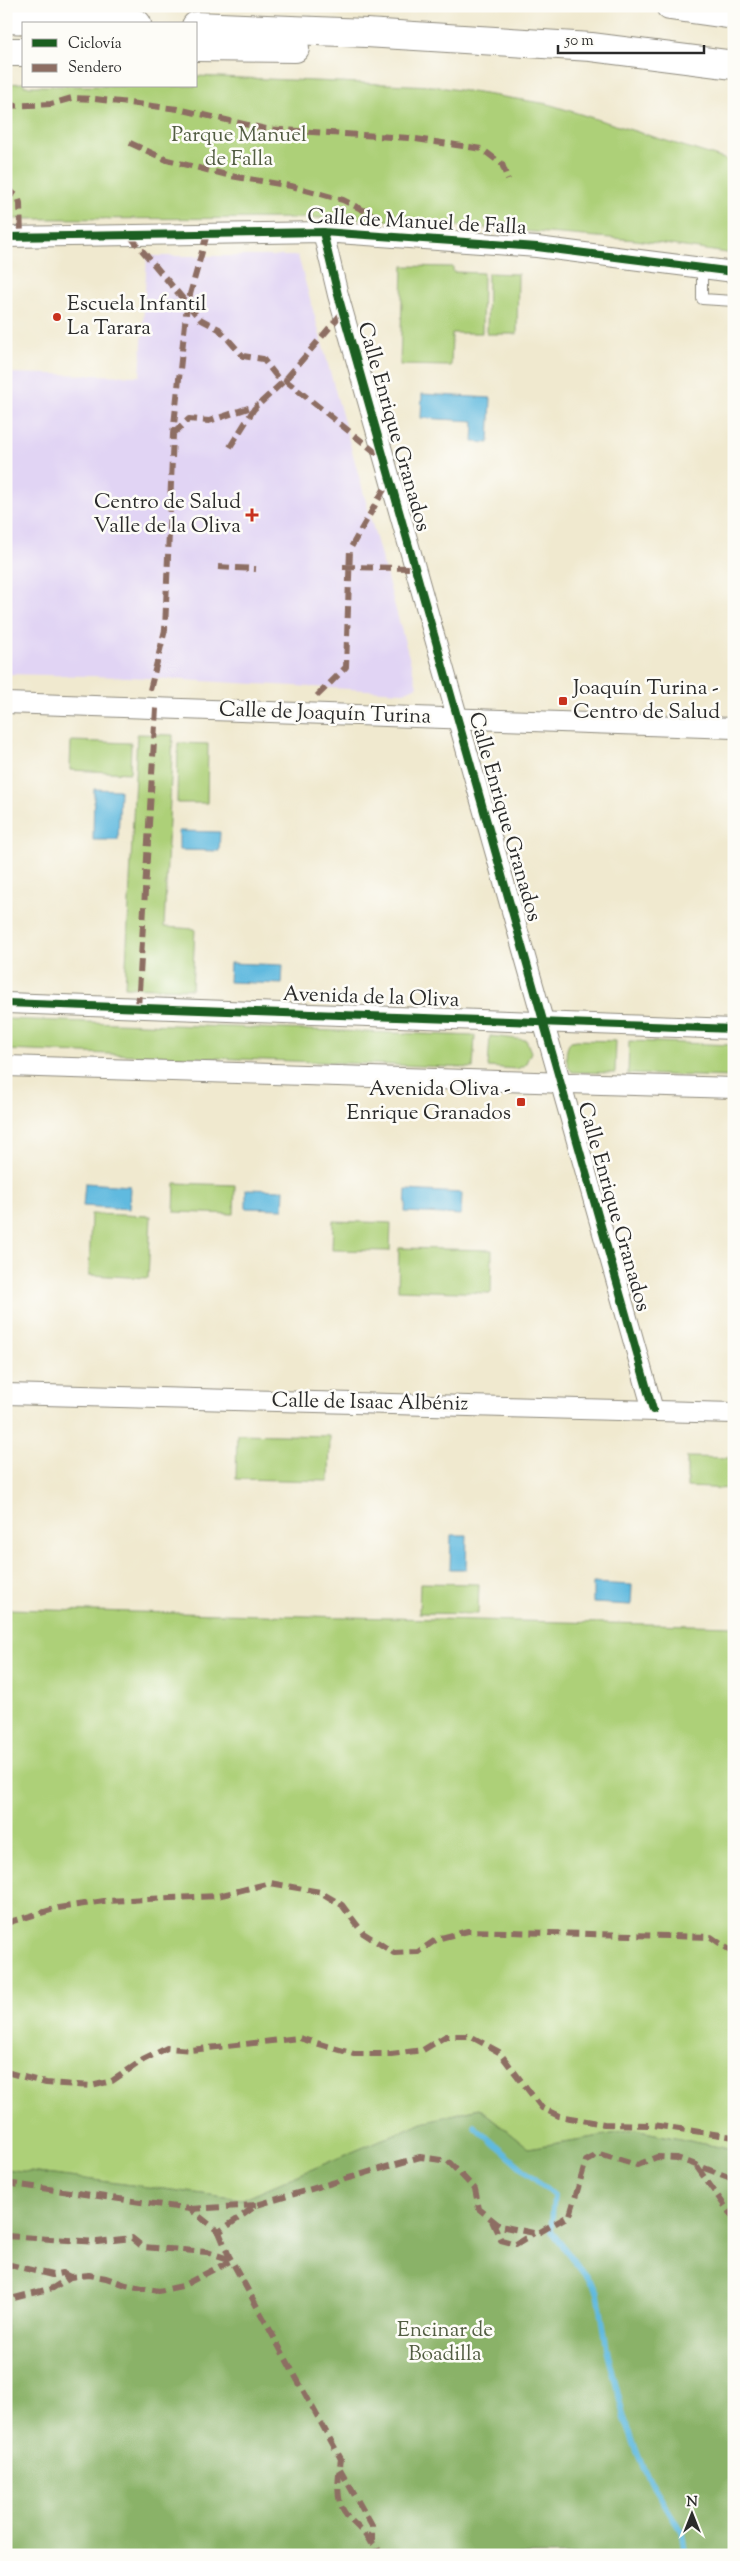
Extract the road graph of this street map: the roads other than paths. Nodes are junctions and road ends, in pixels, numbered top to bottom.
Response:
1 (670, 6) edge
2 (734, 15) edge
3 (6, 20) edge
4 (72, 22) edge
5 (198, 26) edge
6 (198, 47) edge
7 (591, 47) junction
8 (6, 52) edge
9 (22, 52) edge
10 (734, 65) edge
11 (323, 232) junction
12 (6, 237) edge
13 (702, 266) junction
14 (734, 272) edge
15 (734, 301) edge
16 (6, 703) edge
17 (458, 718) junction
18 (734, 728) edge
19 (6, 1003) edge
20 (543, 1022) junction
21 (734, 1029) edge
22 (6, 1066) edge
23 (559, 1082) junction
24 (734, 1088) edge
25 (6, 1394) edge
26 (653, 1410) junction
27 (734, 1413) edge

1 - 2 highway
3 - 4 highway
5 - 7 highway
6 - 7 highway
7 - 10 highway
8 - 9 highway
11 - 12 street, Calle de Manuel de Falla
11 - 13 street, Calle de Manuel de Falla
11 - 17 street, Calle Enrique Granados
13 - 14 street, Calle de Manuel de Falla
13 - 15 lane
16 - 17 street, Calle de Joaquín Turina
17 - 18 street, Calle de Joaquín Turina
17 - 20 street, Calle Enrique Granados
19 - 20 street, Avenida de la Oliva
20 - 21 street, Avenida de la Oliva
20 - 23 street, Calle Enrique Granados
22 - 23 street
23 - 24 street
23 - 26 street, Calle Enrique Granados
25 - 26 street, Calle de Isaac Albéniz
26 - 27 street, Calle de Isaac Albéniz

